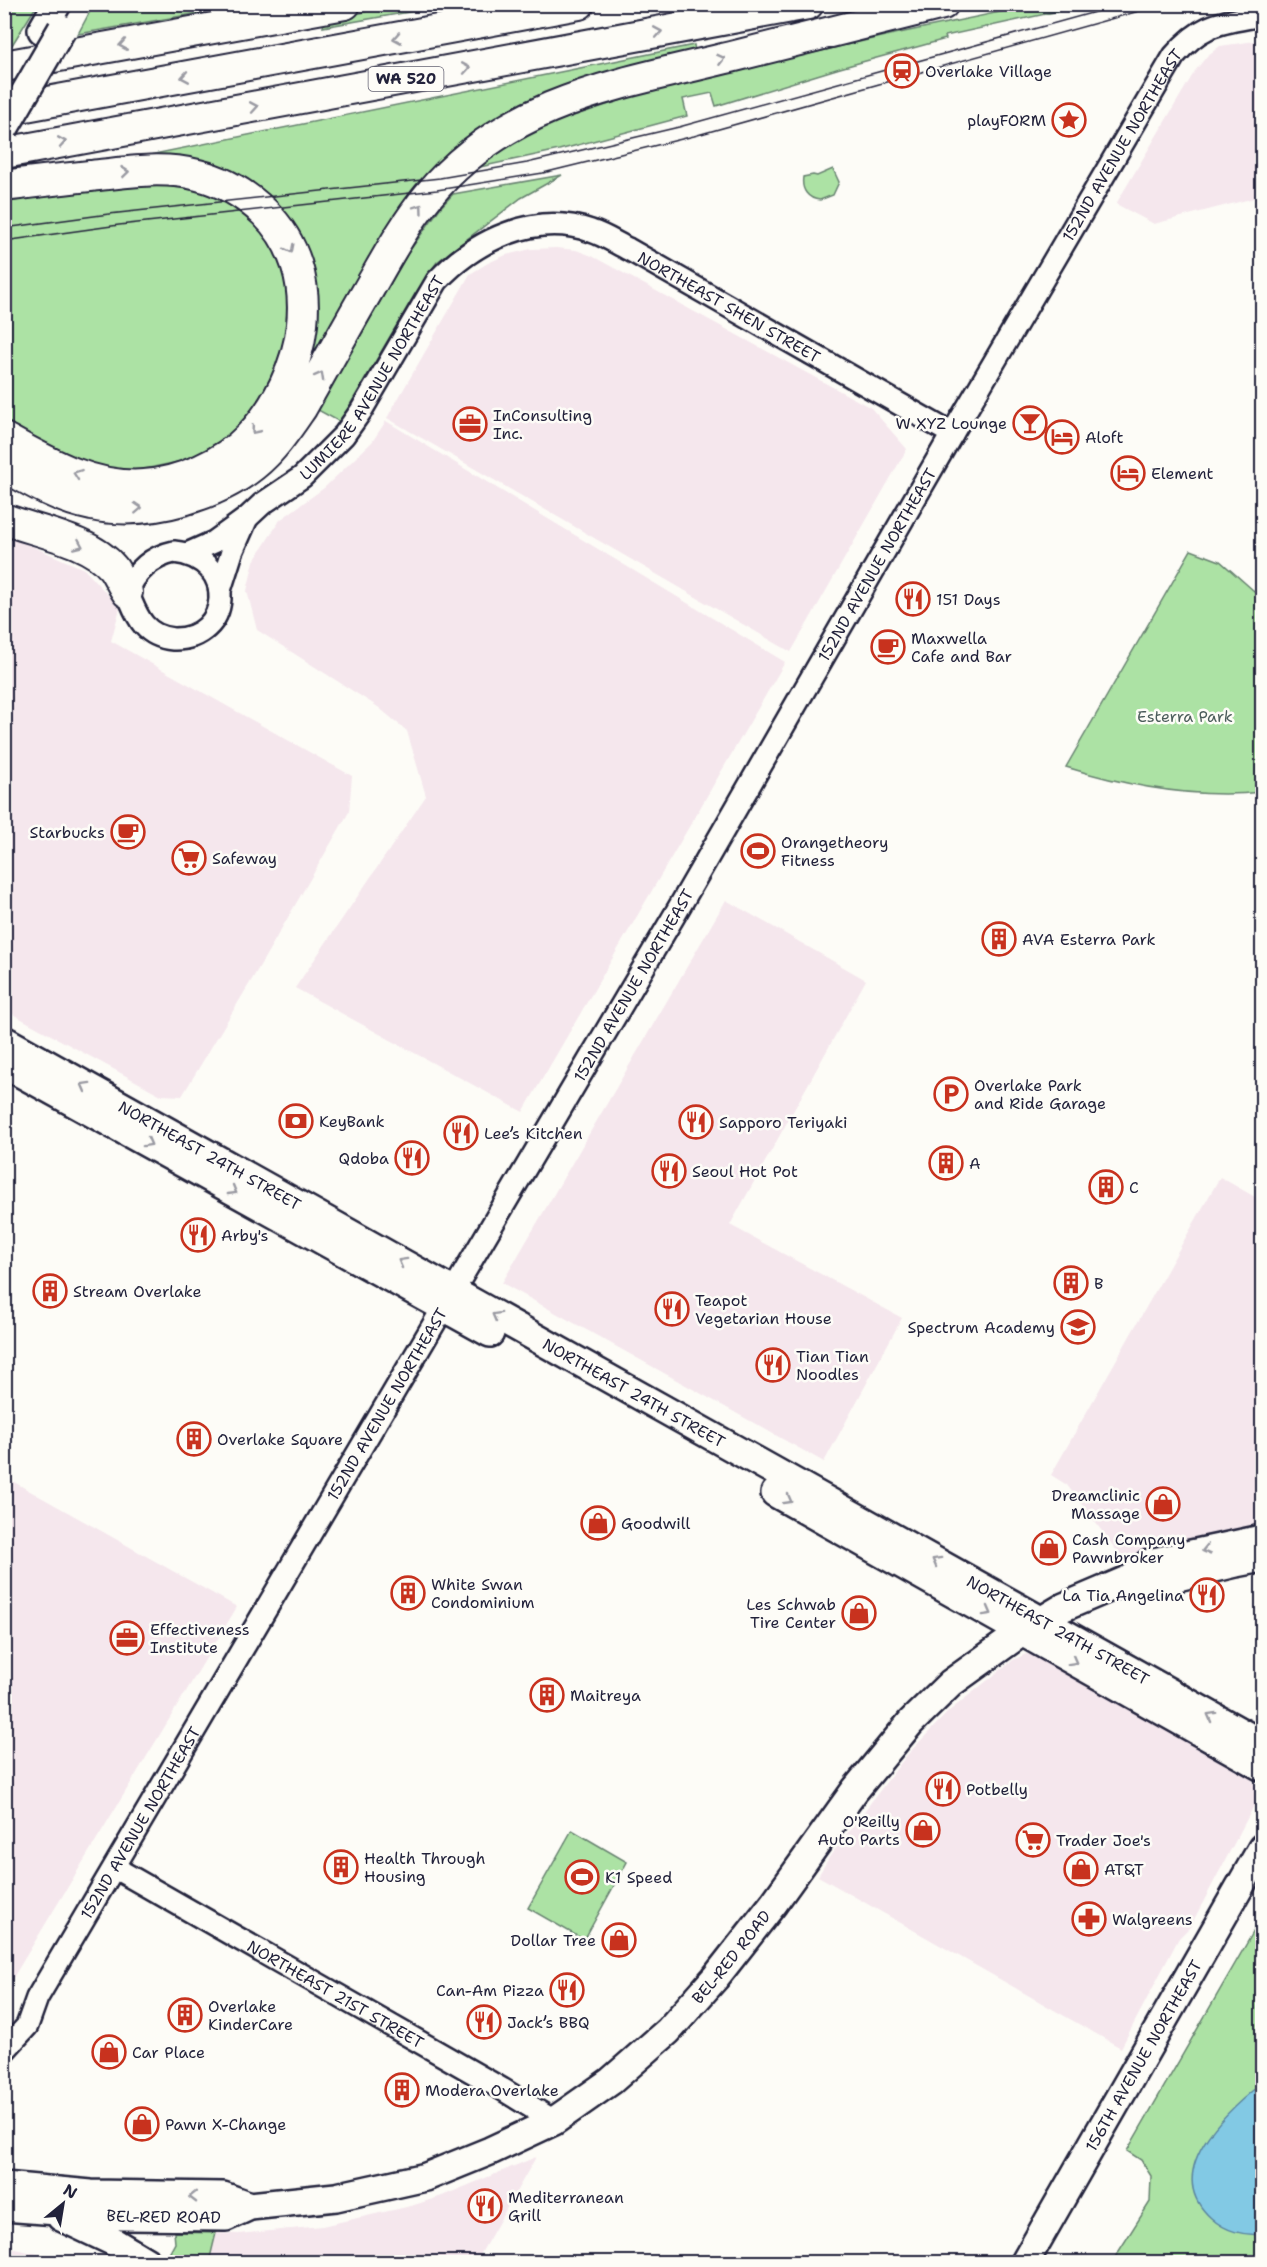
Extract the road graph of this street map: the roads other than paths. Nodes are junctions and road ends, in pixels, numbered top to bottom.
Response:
1 (76, 4) edge
2 (345, 4) edge
3 (579, 4) edge
4 (808, 4) edge
5 (943, 4) edge
6 (1263, 15) edge
7 (54, 21) edge
8 (4, 66) edge
9 (4, 94) edge
10 (4, 110) edge
11 (4, 129) edge
12 (4, 153) edge
13 (4, 186) edge
14 (495, 238) joint
15 (952, 434) junction
16 (4, 438) edge
17 (4, 466) edge
18 (247, 518) junction
19 (4, 519) edge
20 (188, 554) junction
21 (220, 590) junction
22 (127, 592) junction
23 (4, 1040) edge
24 (4, 1064) edge
25 (448, 1299) junction
26 (585, 1387) junction
27 (657, 1406) junction
28 (695, 1448) junction
29 (756, 1461) junction
30 (1263, 1539) edge
31 (1263, 1558) edge
32 (1132, 1578) junction
33 (1032, 1626) junction
34 (1263, 1744) edge
35 (1263, 1767) edge
36 (1263, 1848) edge
37 (115, 1868) junction
38 (37, 1998) junction
39 (4, 2030) edge
40 (4, 2051) edge
41 (554, 2121) junction
42 (5, 2191) edge
43 (250, 2206) junction
44 (46, 2211) junction
45 (174, 2217) junction
46 (112, 2262) edge
47 (147, 2262) edge
48 (155, 2262) edge
49 (1025, 2262) edge

1 - 7 main road
2 -> 8 highway
3 -> 10 highway, WA 520
12 -> 4 highway, WA 520
17 -> 5 highway
6 - 15 street, 152ND AVENUE NORTHEAST
7 - 9 main road
7 - 11 main road, bridge
13 -> 16 highway
14 - 15 street, NORTHEAST SHEN STREET
14 - 18 street, LUMIERE AVENUE NORTHEAST
15 - 25 street, 152ND AVENUE NORTHEAST
18 - 20 street, LUMIERE AVENUE NORTHEAST
18 - 21 street, LUMIERE AVENUE NORTHEAST
19 -> 22 highway
20 - 21 street
20 - 22 street
21 - 22 street
25 -> 23 main road, NORTHEAST 24TH STREET
24 -> 25 main road, NORTHEAST 24TH STREET
25 - 26 main road, NORTHEAST 24TH STREET
27 -> 25 main road, NORTHEAST 24TH STREET
25 - 37 street, 152ND AVENUE NORTHEAST
26 - 27 main road
26 - 28 main road, NORTHEAST 24TH STREET
27 - 29 main road, NORTHEAST 24TH STREET
28 - 29 main road
28 -> 33 main road, NORTHEAST 24TH STREET
33 -> 29 main road, NORTHEAST 24TH STREET
30 -> 32 main road, BEL-RED ROAD
31 - 32 main road, BEL-RED ROAD
32 - 33 main road, BEL-RED ROAD
34 -> 33 main road, NORTHEAST 24TH STREET
33 -> 35 main road, NORTHEAST 24TH STREET
33 - 41 main road, BEL-RED ROAD
36 - 49 main road, 156TH AVENUE NORTHEAST
37 - 38 street, 152ND AVENUE NORTHEAST
37 - 41 street, NORTHEAST 21ST STREET
38 - 39 street
38 - 40 street
41 - 43 main road, BEL-RED ROAD
43 -> 42 main road, BEL-RED ROAD
42 - 44 main road
43 - 45 main road, BEL-RED ROAD
44 - 45 main road, BEL-RED ROAD
44 - 46 main road
44 - 47 main road
45 - 48 main road

